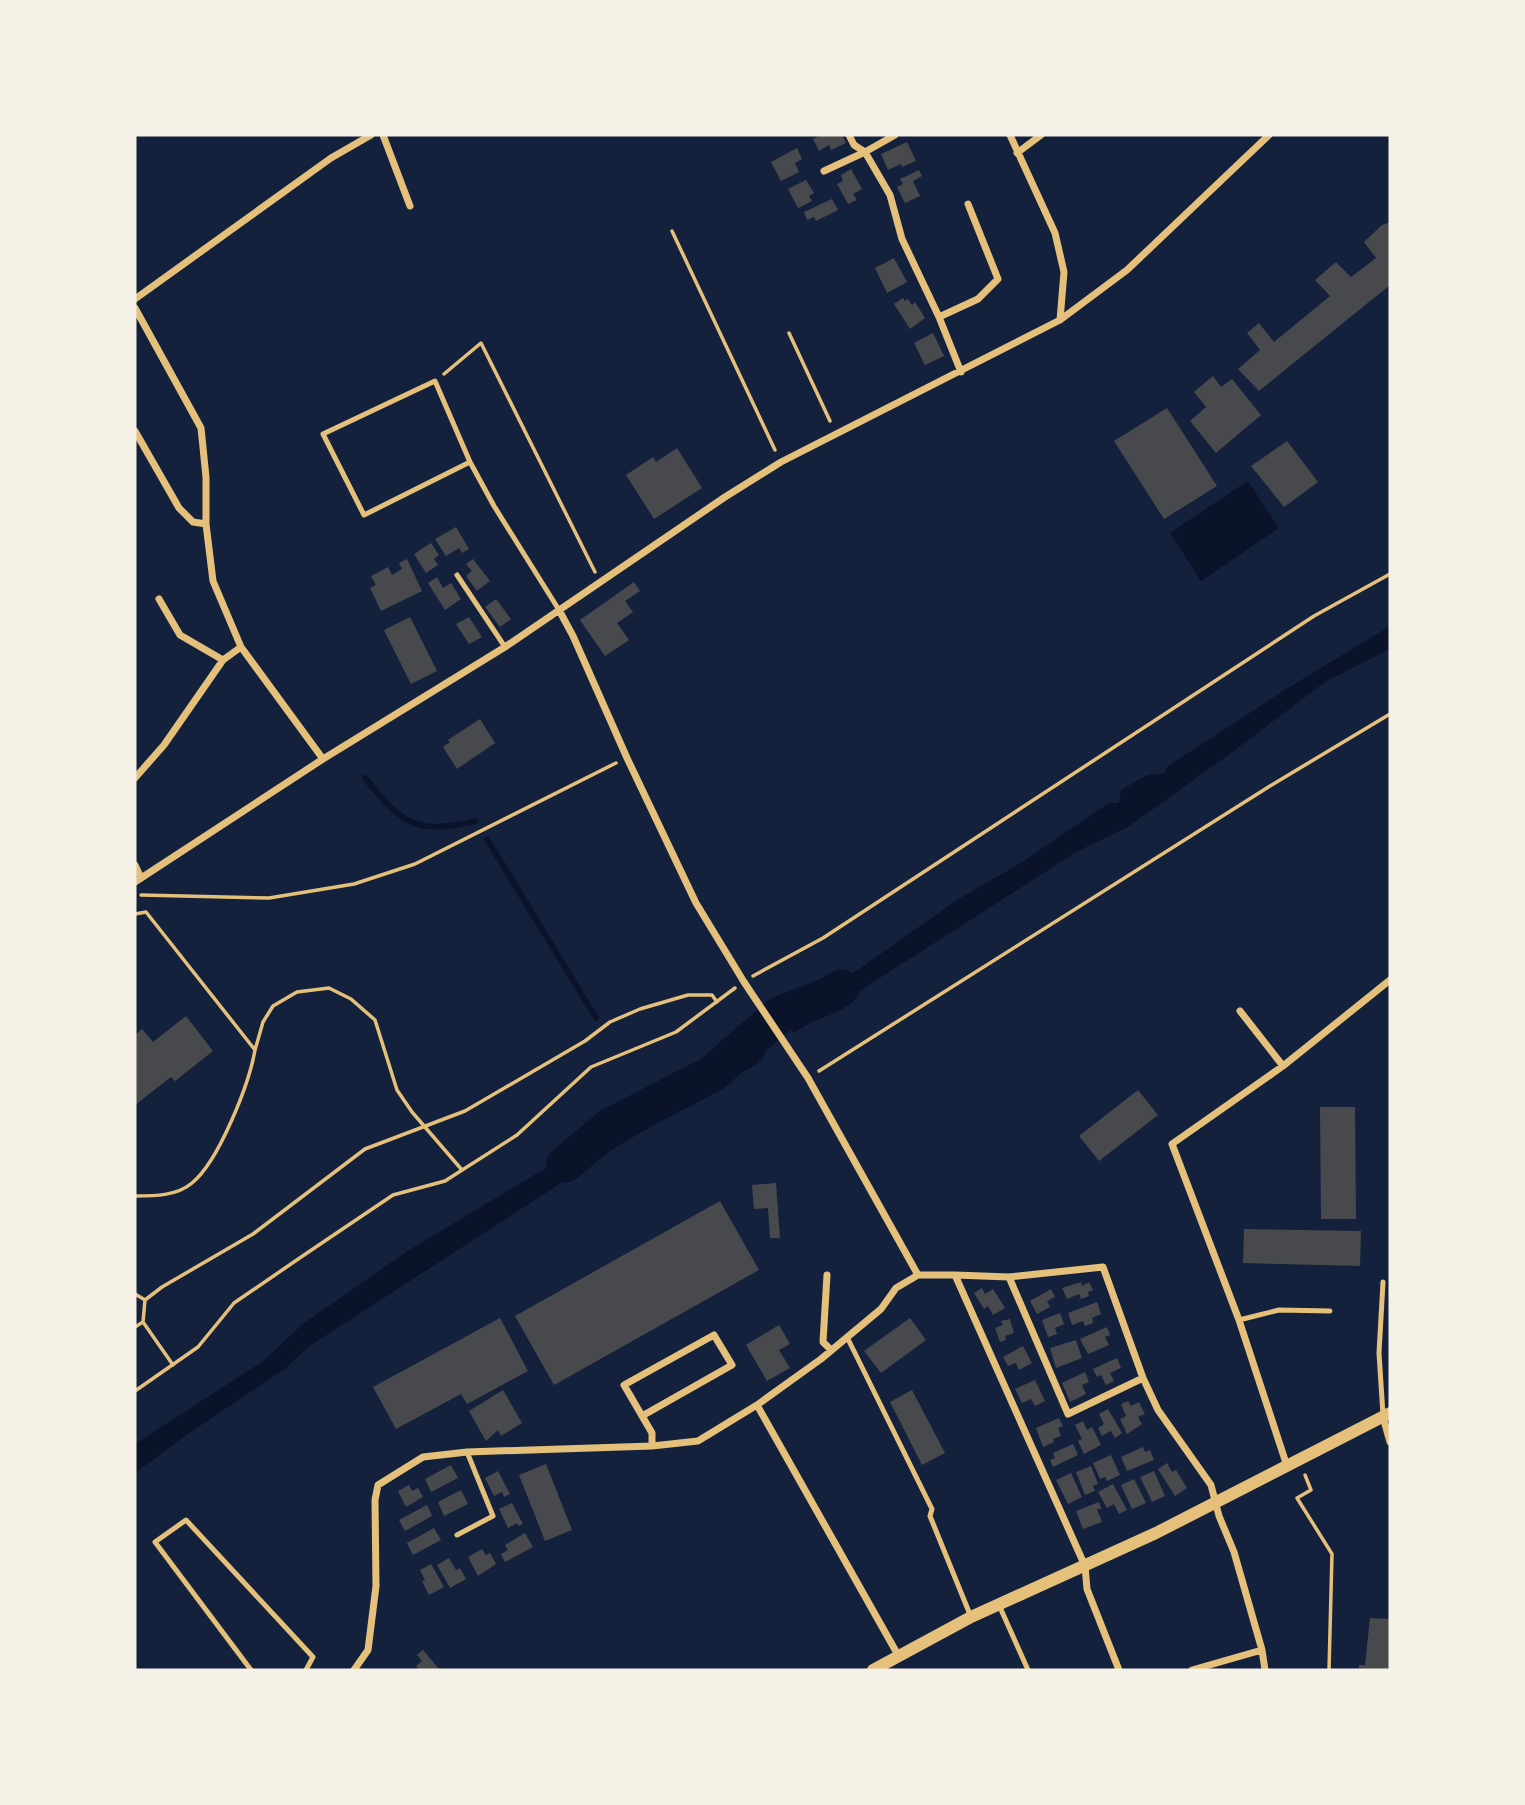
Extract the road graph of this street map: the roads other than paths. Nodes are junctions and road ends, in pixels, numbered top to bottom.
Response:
1 (370, 135) edge
2 (383, 135) edge
3 (849, 135) edge
4 (895, 135) edge
5 (1010, 135) edge
6 (1041, 135) edge
7 (1269, 135) edge
8 (866, 152) junction
9 (1017, 153) junction
10 (824, 172) dead end
11 (968, 204) dead end
12 (410, 206) dead end
13 (135, 299) edge
14 (135, 308) edge
15 (939, 317) junction
16 (1060, 320) junction
17 (961, 372) junction
18 (135, 431) edge
19 (470, 462) junction
20 (206, 524) junction
21 (457, 575) dead end
22 (159, 599) dead end
23 (559, 610) junction
24 (241, 647) junction
25 (505, 647) junction
26 (223, 660) junction
27 (323, 759) junction
28 (135, 778) edge
29 (135, 865) edge
30 (138, 880) edge
31 (1390, 979) edge
32 (1240, 1011) dead end
33 (1283, 1066) junction
34 (827, 1275) dead end
35 (918, 1275) junction
36 (956, 1275) junction
37 (1009, 1277) junction
38 (1383, 1282) dead end
39 (1330, 1311) dead end
40 (1239, 1320) junction
41 (847, 1338) junction
42 (831, 1350) junction
43 (1143, 1378) junction
44 (757, 1405) junction
45 (1387, 1415) edge
46 (642, 1416) junction
47 (1390, 1443) edge
48 (652, 1446) junction
49 (467, 1452) junction
50 (1293, 1464) junction
51 (1216, 1502) junction
52 (457, 1535) dead end
53 (1085, 1566) junction
54 (999, 1605) junction
55 (971, 1617) junction
56 (1262, 1650) junction
57 (898, 1655) junction
58 (251, 1670) edge
59 (306, 1670) edge
60 (354, 1670) edge
61 (873, 1670) edge
62 (1028, 1670) edge
63 (1119, 1670) edge
64 (1192, 1670) edge
65 (1265, 1670) edge

1 - 13 street
2 - 12 street
3 - 8 street
4 - 8 street
5 - 9 street
6 - 9 street
7 - 16 street
8 - 10 street
8 - 15 street
9 - 16 street
11 - 15 street
14 - 20 street
15 - 17 street
16 - 17 street
17 - 23 street
18 - 20 street
19 - 19 lane
19 - 23 lane
20 - 24 street
21 - 25 lane
22 - 26 street
23 - 25 street
23 - 35 street
24 - 26 street
24 - 27 street
25 - 27 street
26 - 28 street
27 - 30 street
29 - 30 street
31 - 33 street
32 - 33 street
33 - 40 street
34 - 42 street
35 - 36 street
35 - 41 street
36 - 37 street
36 - 53 street
37 - 43 street
37 - 43 street
38 - 45 lane
39 - 40 lane
40 - 50 street
41 - 42 street
41 - 55 lane
42 - 44 street
43 - 51 street
44 - 48 street
44 - 57 street
45 - 47 street
45 - 50 street
46 - 46 street
46 - 48 street
48 - 49 street
49 - 52 lane
49 - 60 street
50 - 51 street
51 - 53 street
51 - 56 street
53 - 54 street
53 - 63 street
54 - 55 street
54 - 62 lane
55 - 57 street
56 - 64 street
56 - 65 street
57 - 61 street
58 - 59 lane

